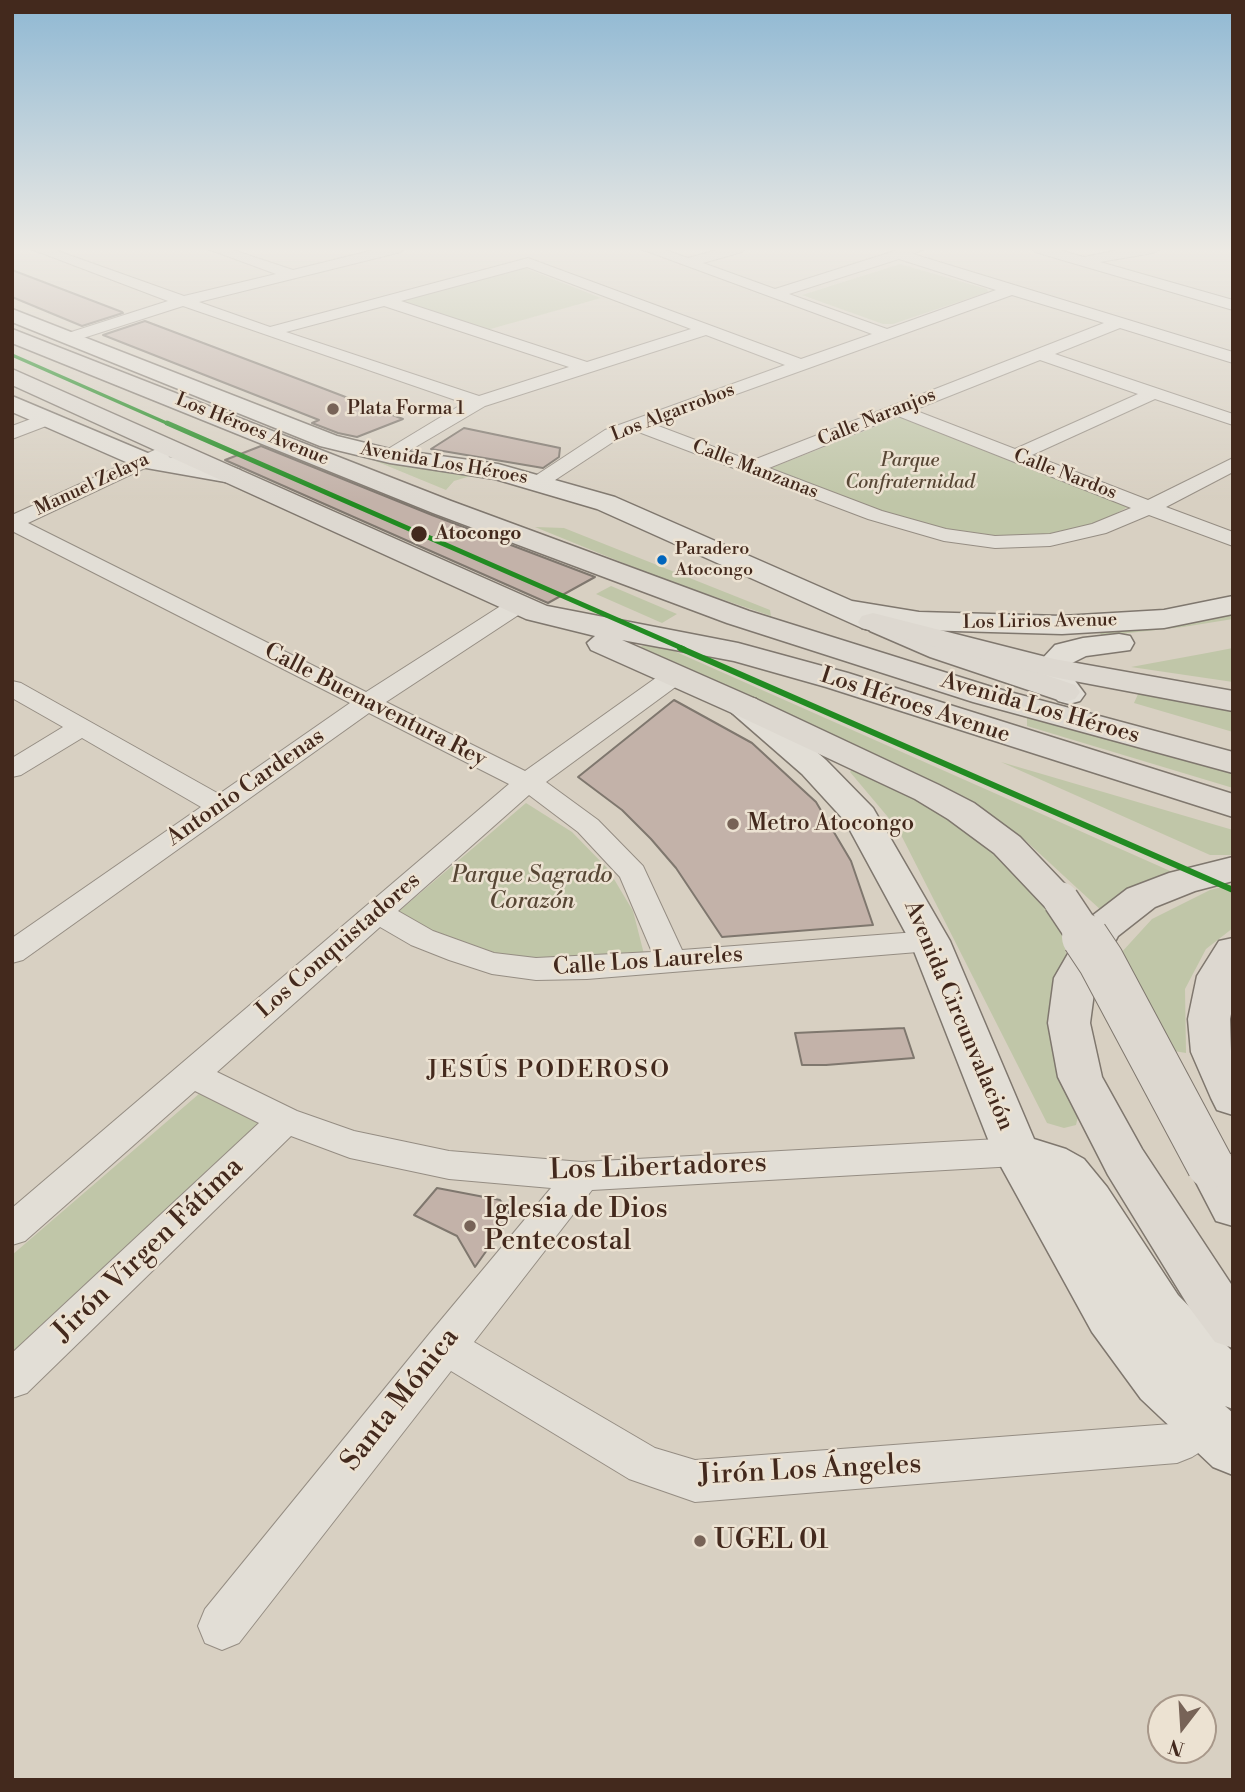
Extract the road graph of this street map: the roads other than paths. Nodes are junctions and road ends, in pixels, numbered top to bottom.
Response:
1 (59, 333) edge
2 (85, 333) edge
3 (271, 333) edge
4 (481, 333) edge
5 (695, 333) edge
6 (716, 333) edge
7 (883, 333) edge
8 (891, 333) edge
9 (1094, 333) edge
10 (1150, 333) edge
11 (887, 334) junction
12 (12, 335) edge
13 (71, 337) junction
14 (1039, 354) junction
15 (1233, 358) edge
16 (801, 365) junction
17 (585, 367) junction
18 (142, 375) junction
19 (12, 376) edge
20 (1154, 393) junction
21 (183, 402) junction
22 (479, 402) junction
23 (12, 403) edge
24 (898, 410) junction
25 (221, 418) junction
26 (47, 419) junction
27 (1233, 420) edge
28 (636, 424) junction
29 (124, 425) junction
30 (12, 433) edge
31 (172, 448) junction
32 (1016, 455) junction
33 (390, 456) junction
34 (144, 461) junction
35 (1233, 464) edge
36 (751, 468) junction
37 (219, 470) junction
38 (538, 482) junction
39 (1150, 507) junction
40 (12, 523) edge
41 (1233, 540) edge
42 (1233, 605) edge
43 (527, 609) junction
44 (860, 616) junction
45 (1233, 626) edge
46 (676, 675) junction
47 (1061, 681) junction
48 (12, 688) edge
49 (1233, 701) edge
50 (368, 702) junction
51 (744, 706) junction
52 (82, 727) junction
53 (1233, 747) edge
54 (1233, 763) edge
55 (12, 769) edge
56 (528, 782) junction
57 (220, 806) junction
58 (1233, 806) edge
59 (1233, 869) edge
60 (378, 912) junction
61 (930, 941) junction
62 (1233, 951) edge
63 (12, 953) edge
64 (671, 961) junction
65 (191, 1074) junction
66 (1233, 1098) edge
67 (285, 1120) junction
68 (1016, 1152) junction
69 (582, 1176) junction
70 (1233, 1207) edge
71 (12, 1230) edge
72 (1233, 1326) edge
73 (444, 1345) junction
74 (12, 1380) edge
75 (1233, 1385) edge
76 (1220, 1437) edge
77 (222, 1626) dead end

1 - 13 main road, Avenida Los Héroes
2 - 13 street
3 - 22 street
4 - 17 street
5 - 17 street
6 - 16 street
7 - 11 street
8 - 11 street, Los Algarrobos
9 - 14 street, Calle Naranjos
10 - 15 street
11 - 16 street, Los Algarrobos
12 - 18 main road, Los Héroes Avenue
13 - 18 main road, Avenida Los Héroes
14 - 20 street
14 - 24 street, Calle Naranjos
16 - 28 street, Los Algarrobos
17 - 22 street
18 - 21 main road, Los Héroes Avenue
18 - 33 main road, Avenida Los Héroes
19 - 29 main road, Avenida Los Héroes
20 - 27 street
20 - 32 street
21 - 25 main road, Los Héroes Avenue
21 - 29 main road
22 - 33 street
23 - 26 main road, Avenida Los Héroes
24 - 32 street, Calle Nardos
24 - 36 street, Calle Naranjos
25 - 37 main road
25 - 54 main road, Avenida Los Héroes
26 - 30 street
26 - 34 main road, Avenida Los Héroes
28 - 36 street, Calle Manzanas
28 - 38 street, Los Algarrobos
29 - 31 main road, Avenida Los Héroes
31 - 34 street, Manuel Zelaya
31 - 37 main road, Avenida Los Héroes
32 - 39 street, Calle Nardos
33 - 38 main road, Avenida Los Héroes
34 - 37 main road, Avenida Los Héroes
34 - 40 street, Manuel Zelaya
35 - 39 street, Calle Manzanas
36 - 39 street, Calle Manzanas
37 - 43 main road, Avenida Los Héroes
38 - 44 main road, Avenida Los Héroes
39 - 41 street, Calle Nardos
40 - 50 street, Calle Buenaventura Rey
42 - 44 main road, Los Lirios Avenue
43 - 46 main road, Avenida Circunvalación
43 - 50 street, Antonio Cardenas
43 - 58 main road, Avenida Los Héroes
44 - 47 main road
45 - 47 main road, Los Lirios Avenue
46 - 51 main road, Avenida Circunvalación
46 - 56 street, Los Conquistadores
47 - 49 main road
47 - 53 main road
48 - 52 street
50 - 56 street, Calle Buenaventura Rey
50 - 57 street, Antonio Cardenas
51 - 61 main road, Avenida Circunvalación
51 - 70 main road, bridge
52 - 55 street
52 - 57 street
56 - 60 street, Los Conquistadores
56 - 64 street, Calle Buenaventura Rey
57 - 63 street, Antonio Cardenas
59 - 72 main road
60 - 64 street, Calle Los Laureles
60 - 65 street, Los Conquistadores
61 - 64 street, Calle Los Laureles
61 - 68 main road, Avenida Circunvalación
62 - 66 main road
65 - 67 street, Los Libertadores
65 - 71 street, Los Conquistadores
67 - 69 street, Los Libertadores
67 - 74 street, Jirón Virgen Fátima
68 - 69 street, Los Libertadores
68 - 75 main road, Avenida Circunvalación
68 - 76 main road, Avenida Circunvalación
69 - 73 street, Santa Mónica
73 - 76 street, Jirón Los Ángeles
73 - 77 street, Santa Mónica

